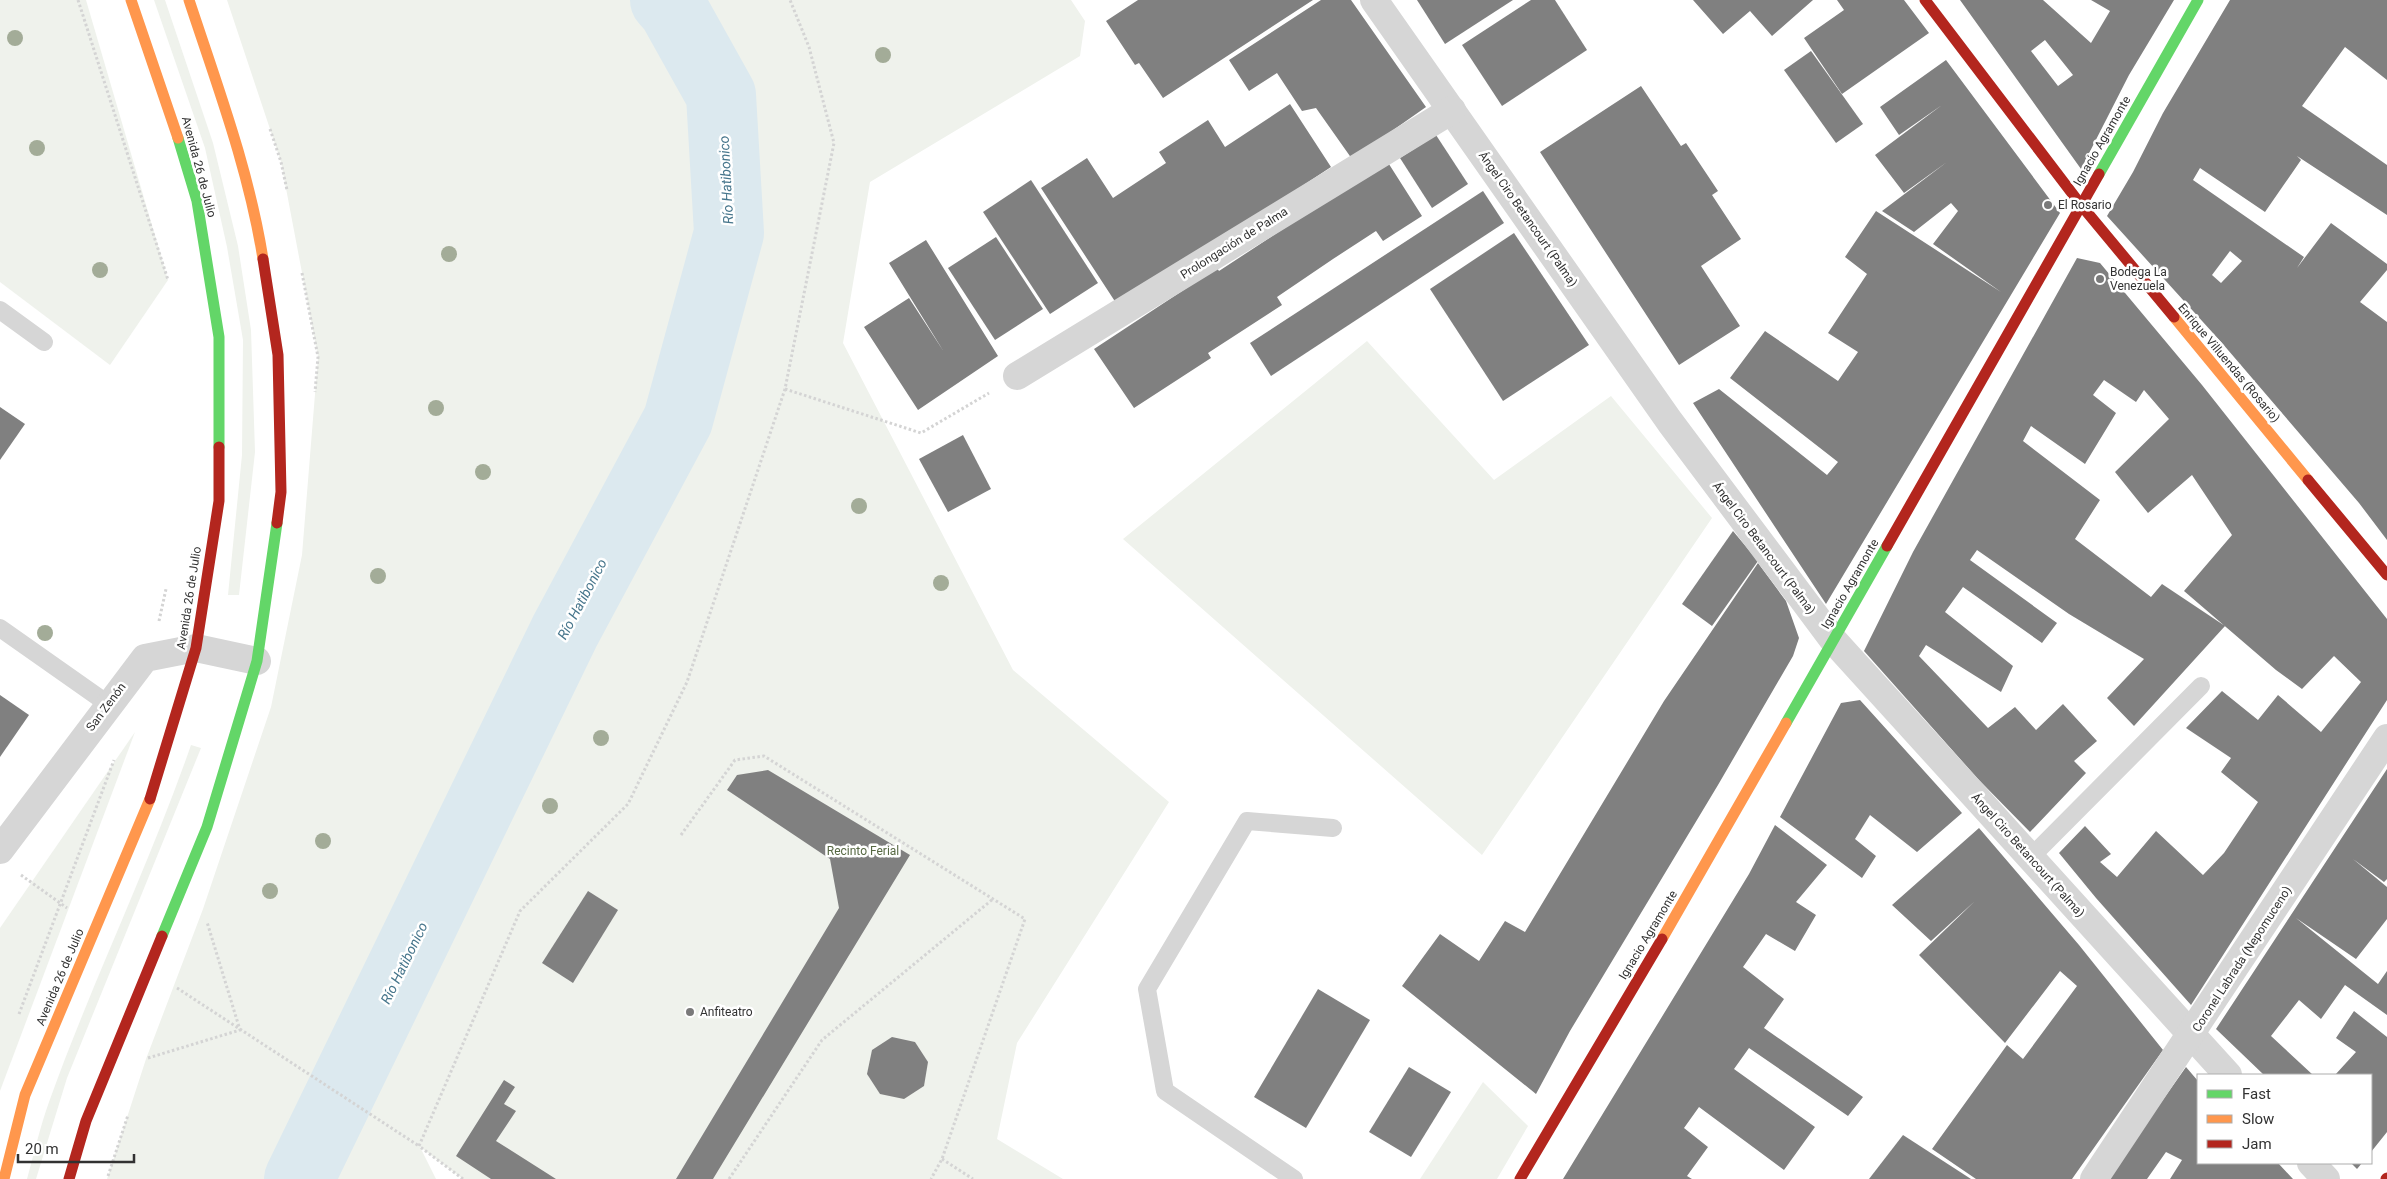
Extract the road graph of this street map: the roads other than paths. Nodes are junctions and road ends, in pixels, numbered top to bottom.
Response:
1 (131, 0) edge
2 (189, 0) edge
3 (1374, 0) edge
4 (1925, 0) edge
5 (2198, 0) edge
6 (1452, 110) junction
7 (2081, 205) junction
8 (0, 310) edge
9 (44, 342) dead end
10 (1017, 376) road end
11 (2387, 574) edge
12 (0, 628) edge
13 (1834, 641) junction
14 (196, 648) junction
15 (258, 661) junction
16 (2201, 686) dead end
17 (108, 704) junction
18 (2387, 738) edge
19 (1333, 828) dead end
20 (0, 850) edge
21 (2030, 858) junction
22 (2191, 1036) junction
23 (2227, 1074) edge
24 (2312, 1164) edge
25 (4, 1179) edge
26 (69, 1179) edge
27 (1294, 1179) edge
28 (1520, 1179) edge
29 (2094, 1179) edge
30 (2326, 1179) edge

1 - 14 main road, Avenida 26 de Julio
2 - 15 main road
3 - 6 street, Ángel Ciro Betancourt (Palma)
4 - 7 main road, Enrique Villuendas (Rosario)
5 - 7 main road, Ignacio Agramonte
6 - 10 street, Prolongación de Palma
6 - 13 street, Ángel Ciro Betancourt (Palma)
7 - 11 main road, Enrique Villuendas (Rosario)
7 - 13 main road, Ignacio Agramonte
8 - 9 lane
12 - 17 lane
13 - 21 street, Ángel Ciro Betancourt (Palma)
13 - 28 main road, Ignacio Agramonte
14 - 15 street
14 - 17 street, San Zenón
14 - 25 main road, Avenida 26 de Julio
15 - 26 main road
16 - 21 lane
17 - 20 street, San Zenón
18 - 22 street, Coronel Labrada (Nepomuceno)
19 - 27 lane
21 - 22 street, Ángel Ciro Betancourt (Palma)
22 - 23 street, Ángel Ciro Betancourt (Palma)
22 - 29 street, Coronel Labrada (Nepomuceno)
24 - 30 street

